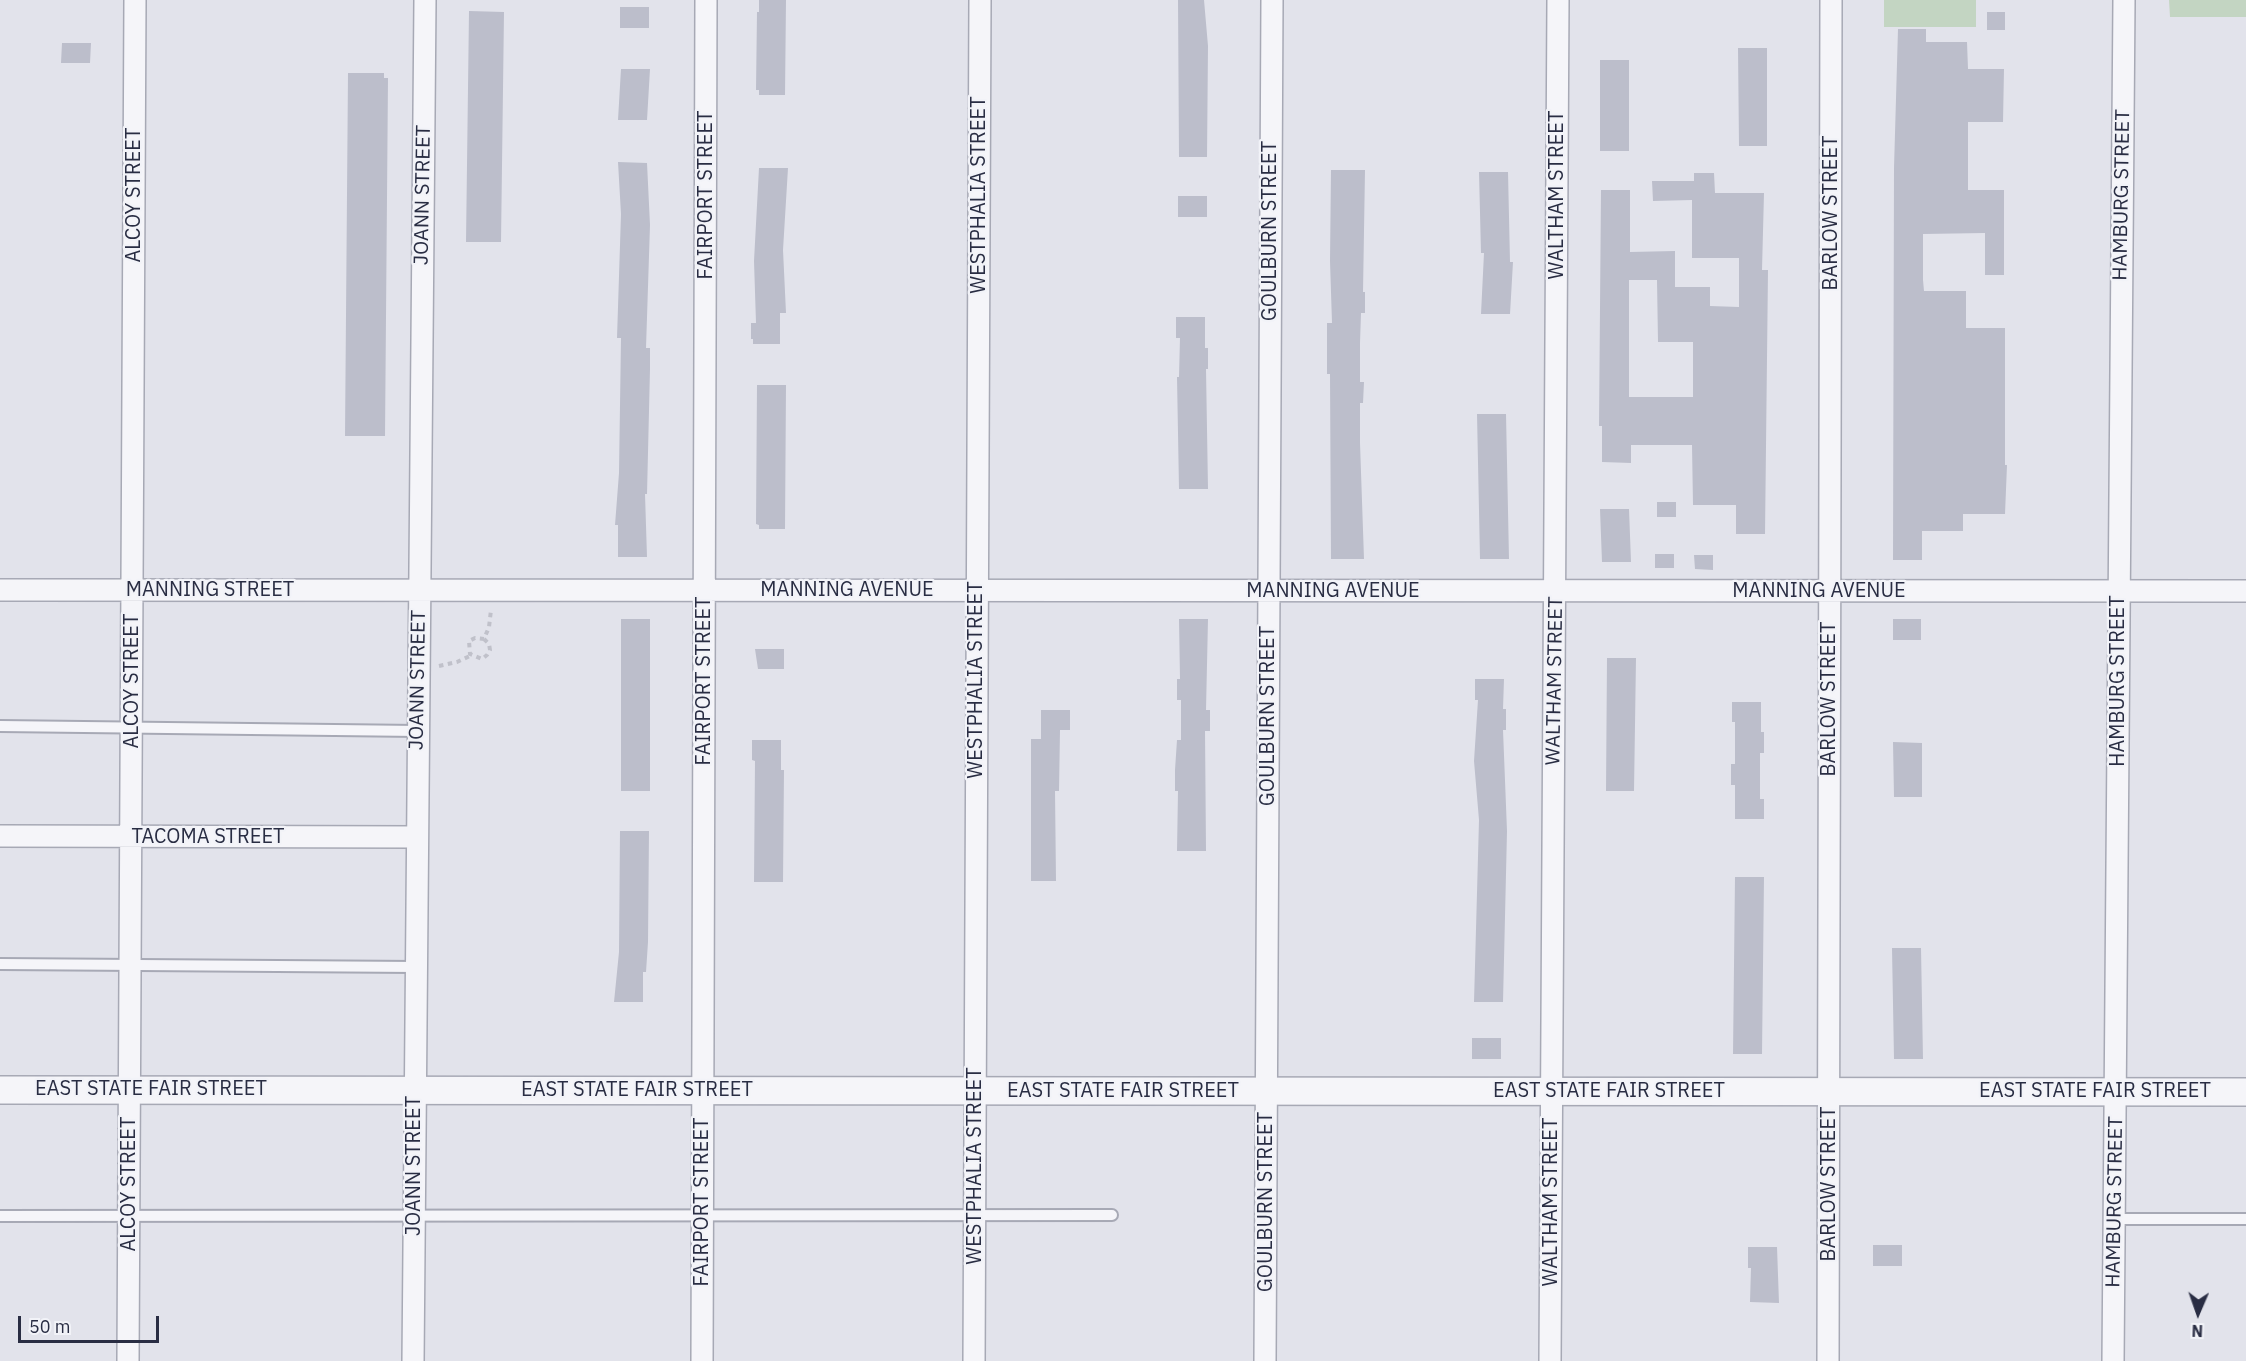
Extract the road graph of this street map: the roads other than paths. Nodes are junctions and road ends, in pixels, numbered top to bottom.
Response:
1 (135, 0) edge
2 (425, 0) edge
3 (706, 0) edge
4 (980, 0) edge
5 (1272, 0) edge
6 (1558, 0) edge
7 (1831, 0) edge
8 (2124, 0) edge
9 (0, 590) edge
10 (132, 590) junction
11 (419, 590) junction
12 (705, 590) junction
13 (1556, 590) junction
14 (976, 591) junction
15 (1829, 591) junction
16 (2118, 591) junction
17 (2246, 591) edge
18 (1268, 592) junction
19 (0, 726) edge
20 (132, 728) junction
21 (418, 731) junction
22 (0, 837) edge
23 (131, 837) junction
24 (417, 837) junction
25 (0, 964) edge
26 (130, 964) junction
27 (416, 967) junction
28 (129, 1089) junction
29 (0, 1090) edge
30 (415, 1090) junction
31 (703, 1090) junction
32 (1829, 1090) junction
33 (2117, 1090) junction
34 (975, 1091) junction
35 (1266, 1092) junction
36 (1551, 1092) junction
37 (2246, 1092) edge
38 (702, 1215) junction
39 (975, 1215) junction
40 (1112, 1215) dead end
41 (0, 1216) edge
42 (128, 1216) junction
43 (414, 1218) junction
44 (2115, 1219) junction
45 (2246, 1219) edge
46 (128, 1361) edge
47 (413, 1361) edge
48 (702, 1361) edge
49 (974, 1361) edge
50 (1265, 1361) edge
51 (1550, 1361) edge
52 (1828, 1361) edge
53 (2114, 1361) edge

1 - 10 street, ALCOY STREET
2 - 11 street, JOANN STREET
3 - 12 street, FAIRPORT STREET
4 - 14 street, WESTPHALIA STREET
5 - 18 street, GOULBURN STREET
6 - 13 street, WALTHAM STREET
7 - 15 street, BARLOW STREET
8 - 16 street, HAMBURG STREET
9 - 10 street, MANNING STREET
10 - 11 street, MANNING STREET
10 - 20 street, ALCOY STREET
11 - 12 street, MANNING AVENUE
11 - 21 street, JOANN STREET
12 - 14 street, MANNING AVENUE
12 - 31 street, FAIRPORT STREET
13 - 15 street, MANNING AVENUE
13 - 18 street, MANNING AVENUE
13 - 36 street, WALTHAM STREET
14 - 18 street, MANNING AVENUE
14 - 34 street, WESTPHALIA STREET
15 - 16 street, MANNING AVENUE
15 - 32 street, BARLOW STREET
16 - 17 street, MANNING AVENUE
16 - 33 street, HAMBURG STREET
18 - 35 street, GOULBURN STREET
19 - 20 lane
20 - 21 lane
20 - 23 street, ALCOY STREET
21 - 24 street, JOANN STREET
22 - 23 street, TACOMA STREET
23 - 24 street, TACOMA STREET
23 - 26 street, ALCOY STREET
24 - 27 street, JOANN STREET
25 - 26 lane
26 - 27 lane
26 - 28 street, ALCOY STREET
27 - 30 street, JOANN STREET
28 - 29 street, EAST STATE FAIR STREET
28 - 30 street, EAST STATE FAIR STREET
28 - 42 street, ALCOY STREET
30 - 31 street, EAST STATE FAIR STREET
30 - 43 street, JOANN STREET
31 - 34 street, EAST STATE FAIR STREET
31 - 38 street, FAIRPORT STREET
32 - 33 street, EAST STATE FAIR STREET
32 - 36 street, EAST STATE FAIR STREET
32 - 52 street, BARLOW STREET
33 - 37 street, EAST STATE FAIR STREET
33 - 44 street, HAMBURG STREET
34 - 35 street, EAST STATE FAIR STREET
34 - 39 street, WESTPHALIA STREET
35 - 36 street, EAST STATE FAIR STREET
35 - 50 street, GOULBURN STREET
36 - 51 street, WALTHAM STREET
38 - 39 lane
38 - 43 lane
38 - 48 street, FAIRPORT STREET
39 - 40 lane
39 - 49 street, WESTPHALIA STREET
41 - 42 lane
42 - 43 lane
42 - 46 street, ALCOY STREET
43 - 47 street, JOANN STREET
44 - 45 lane
44 - 53 street, HAMBURG STREET

